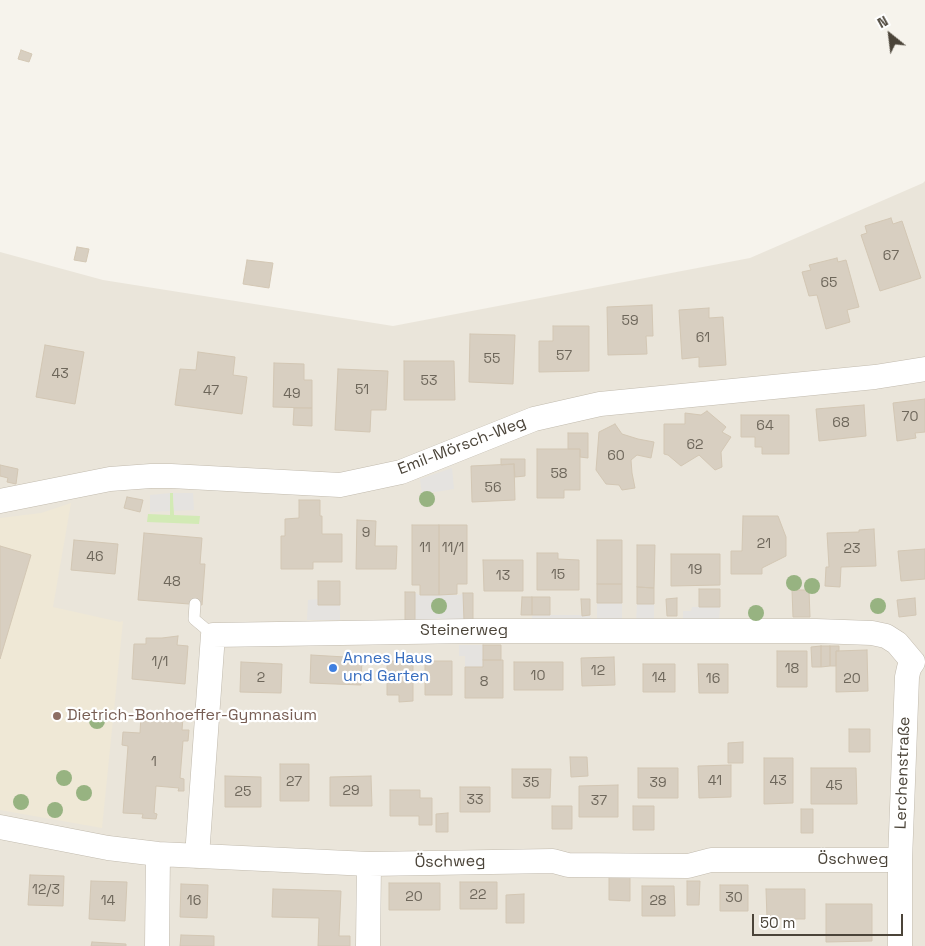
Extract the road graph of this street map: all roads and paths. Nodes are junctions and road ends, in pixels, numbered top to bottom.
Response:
1 (925, 369) edge
2 (0, 502) edge
3 (195, 604) dead end
4 (213, 635) junction
5 (919, 660) edge
6 (0, 826) edge
7 (158, 854) junction
8 (198, 856) junction
9 (900, 860) junction
10 (370, 864) junction
11 (157, 946) edge
12 (368, 946) edge
13 (900, 946) edge

1 - 2 street, Emil-Mörsch-Weg
3 - 4 lane
4 - 5 street, Steinerweg
4 - 8 street
5 - 9 street, Lerchenstraße
6 - 7 street, Öschweg
7 - 8 street, Öschweg
7 - 11 street
8 - 10 street, Öschweg
9 - 10 street, Öschweg
9 - 13 street, Lerchenstraße
10 - 12 street

